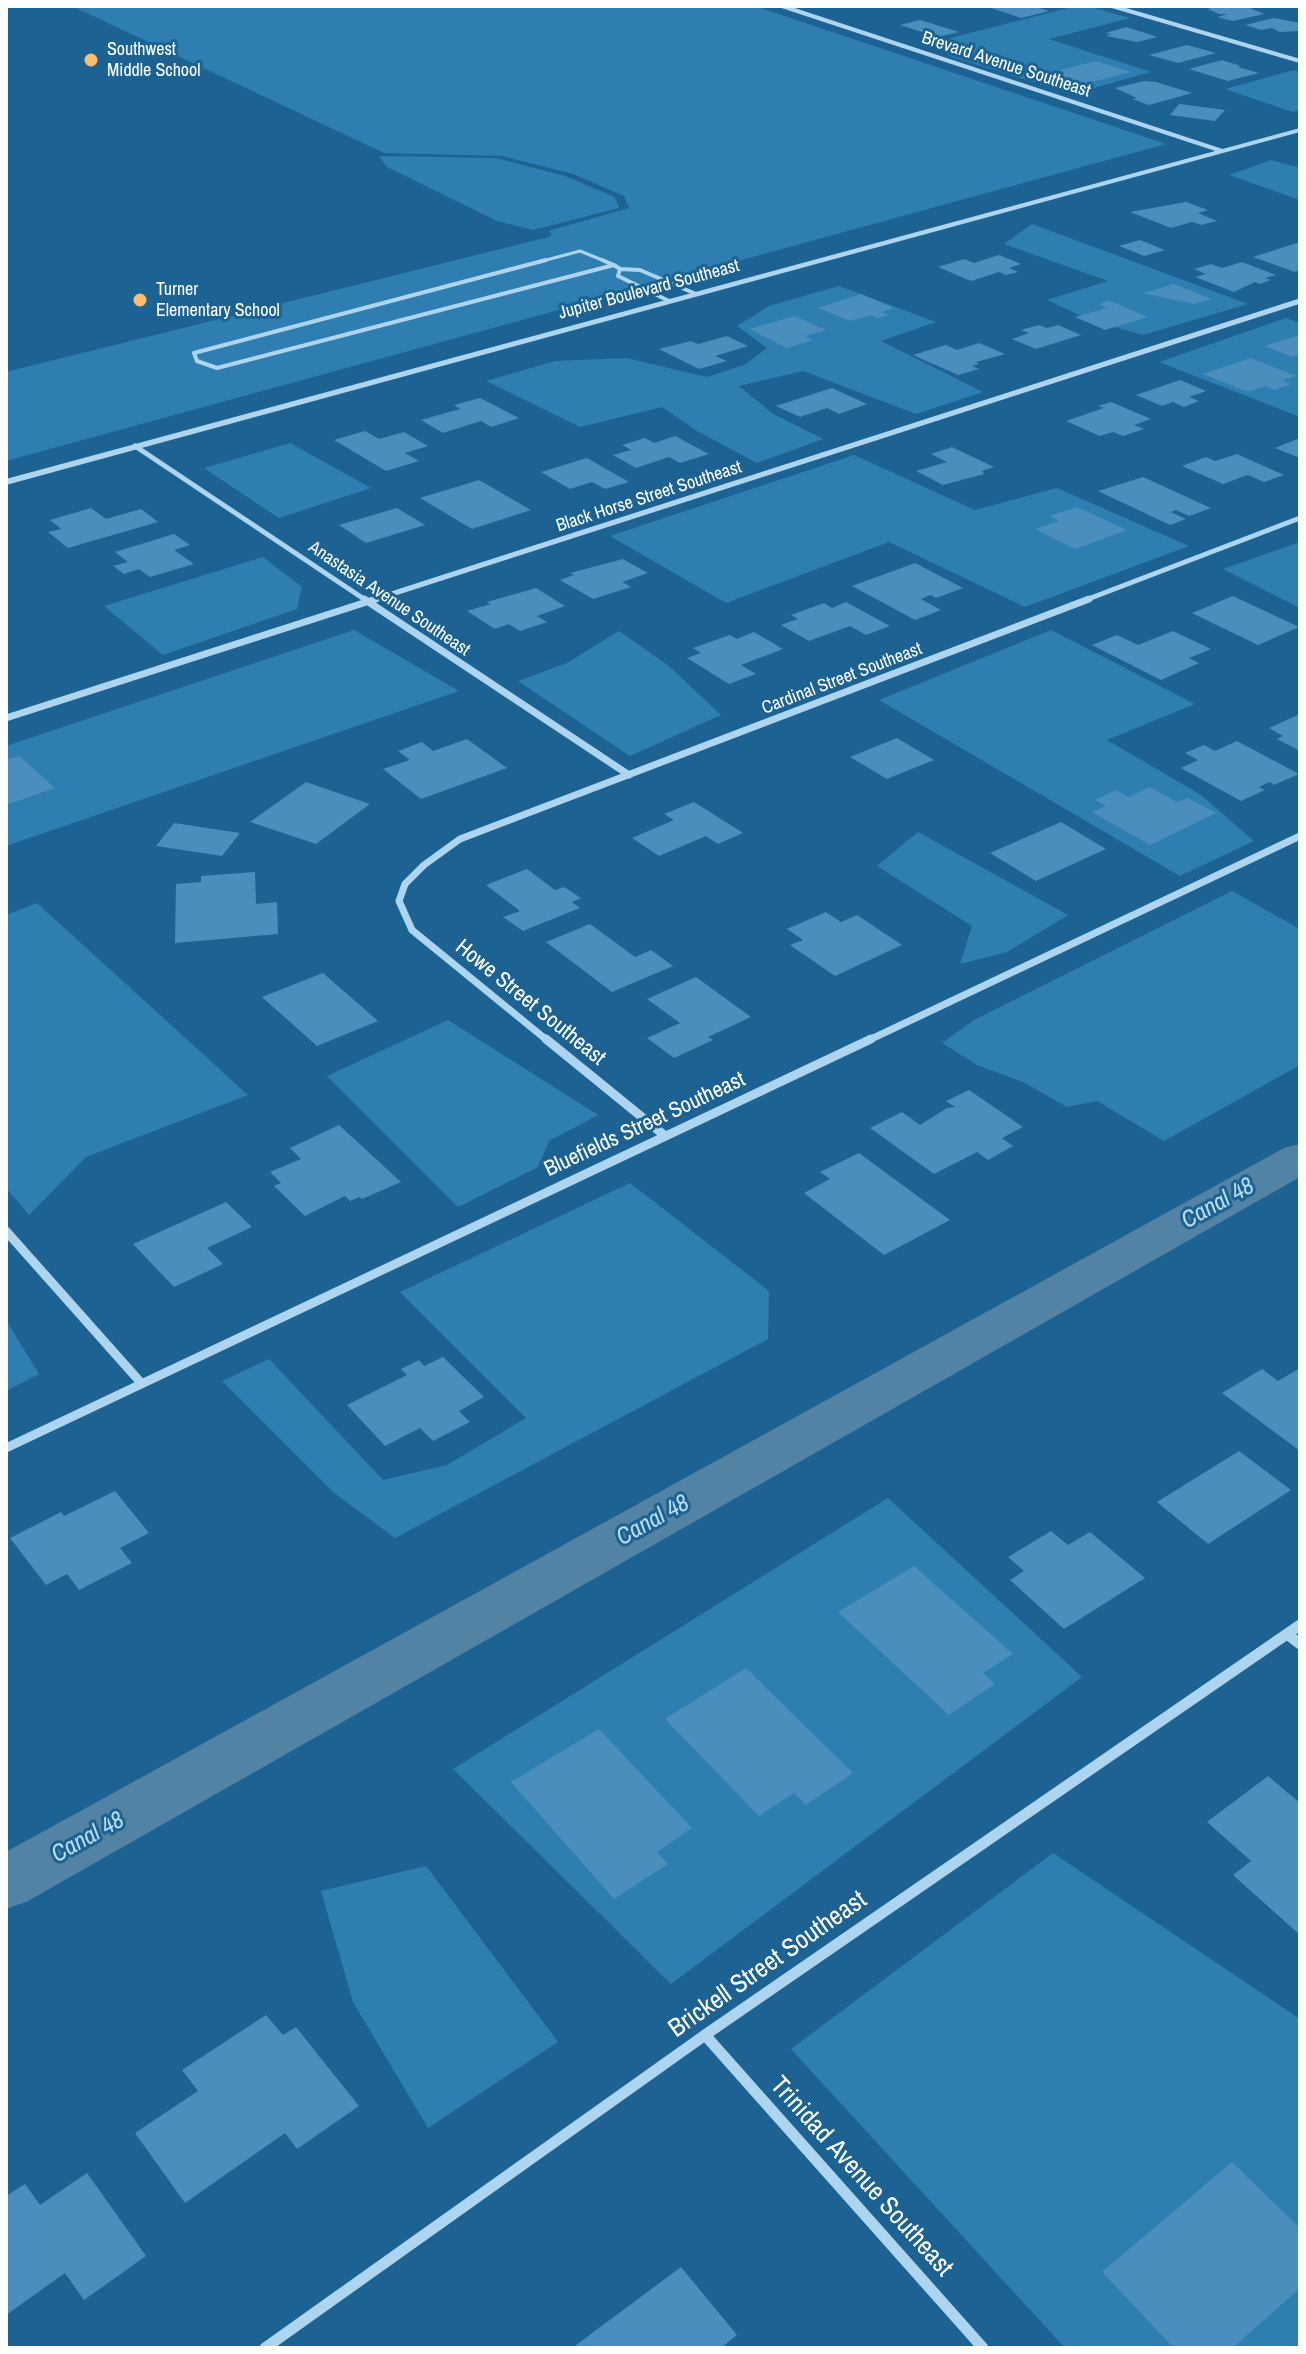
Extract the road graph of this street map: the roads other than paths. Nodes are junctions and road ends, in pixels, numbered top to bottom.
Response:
1 (782, 6) edge
2 (1112, 6) edge
3 (1300, 61) edge
4 (1300, 130) edge
5 (1222, 151) junction
6 (614, 265) junction
7 (620, 269) junction
8 (696, 294) junction
9 (669, 301) junction
10 (1300, 301) edge
11 (135, 446) junction
12 (6, 482) edge
13 (1300, 518) edge
14 (369, 602) junction
15 (6, 718) edge
16 (629, 775) junction
17 (1300, 836) edge
18 (405, 884) joint
19 (664, 1135) junction
20 (6, 1231) edge
21 (142, 1384) junction
22 (6, 1448) edge
23 (1300, 1625) edge
24 (1287, 1634) junction
25 (1300, 1644) edge
26 (705, 2035) junction
27 (265, 2348) edge
28 (983, 2348) edge

1 - 5 street, Brevard Avenue Southeast
2 - 3 street
4 - 5 street, Jupiter Boulevard Southeast
5 - 8 street, Jupiter Boulevard Southeast
6 - 6 lane
6 - 7 lane
7 - 8 lane
7 - 9 lane
8 - 9 street, Jupiter Boulevard Southeast
9 - 11 street, Jupiter Boulevard Southeast
10 - 14 street, Black Horse Street Southeast
11 - 12 street, Jupiter Boulevard Southeast
11 - 14 street, Anastasia Avenue Southeast
13 - 16 street, Cardinal Street Southeast
14 - 15 street, Black Horse Street Southeast
14 - 16 street, Anastasia Avenue Southeast
16 - 18 street, Cardinal Street Southeast
17 - 19 street, Bluefields Street Southeast
18 - 19 street, Howe Street Southeast
19 - 21 street, Bluefields Street Southeast
20 - 21 street
21 - 22 street, Bluefields Street Southeast
23 - 24 street, Brickell Street Southeast
24 - 25 street
24 - 26 street, Brickell Street Southeast
26 - 27 street, Brickell Street Southeast
26 - 28 street, Trinidad Avenue Southeast

